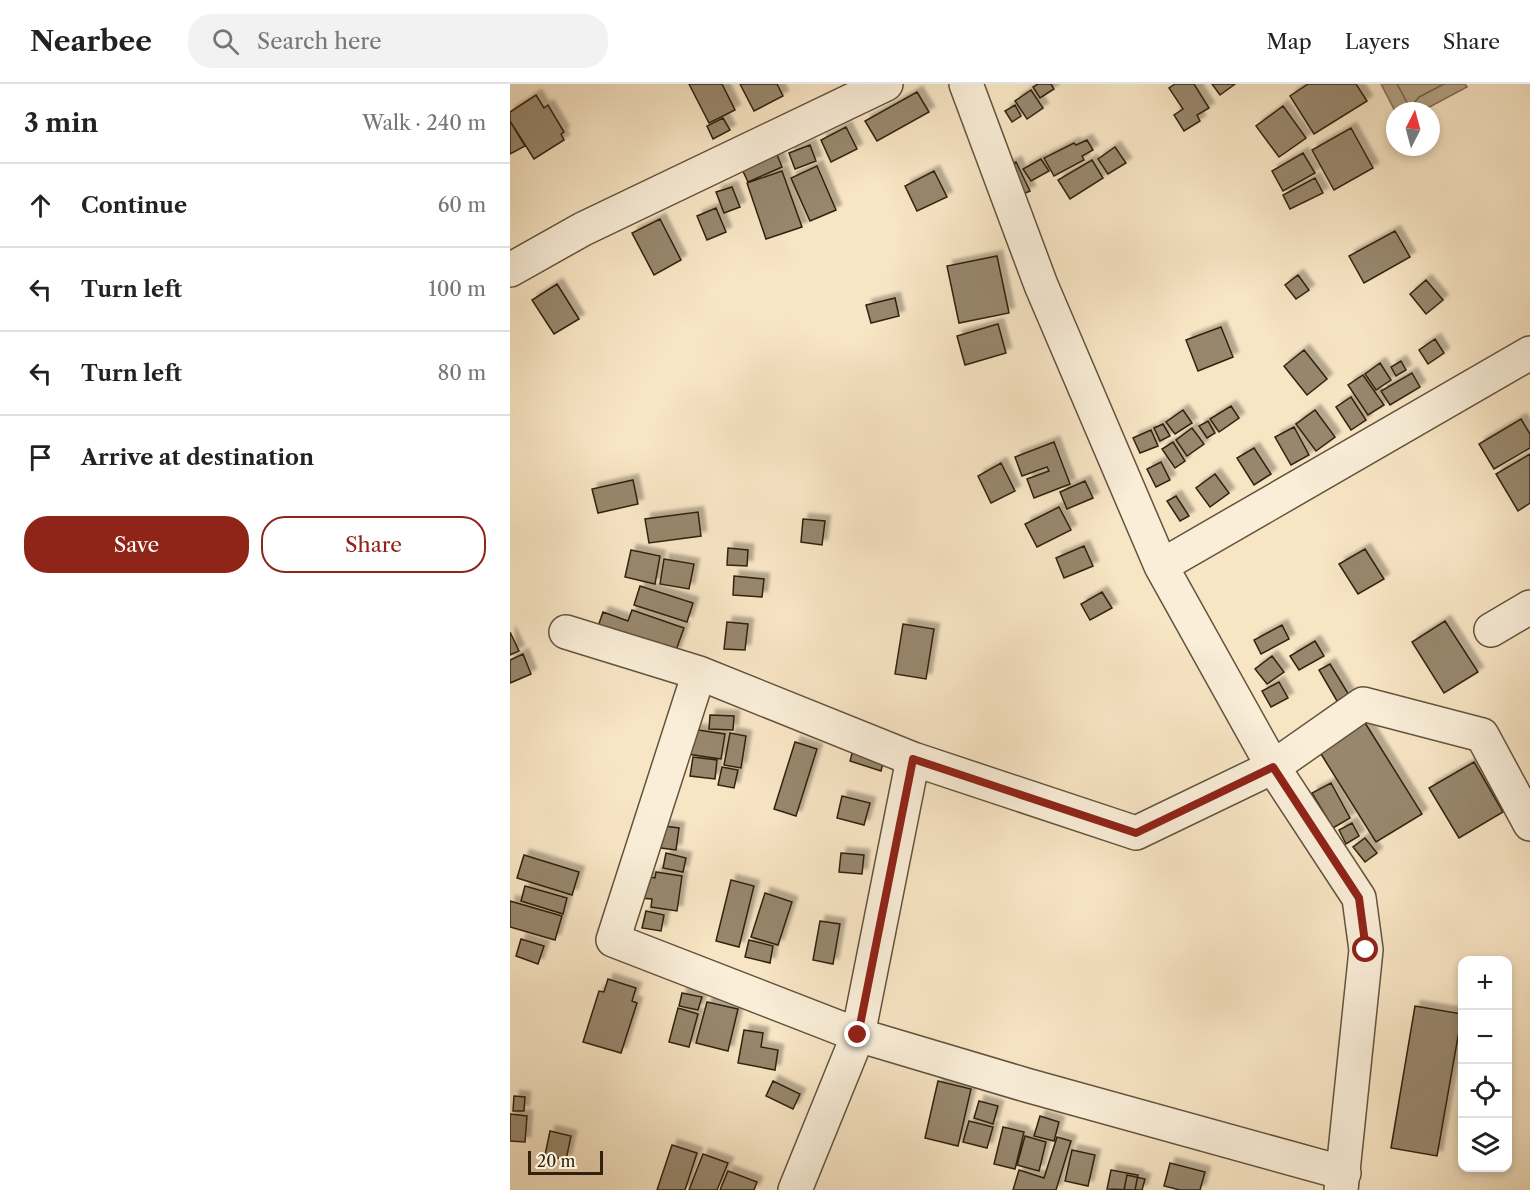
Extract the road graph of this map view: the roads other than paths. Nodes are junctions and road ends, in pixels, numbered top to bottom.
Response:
1 (884, 84) edge
2 (966, 84) edge
3 (510, 270) edge
4 (1530, 352) edge
5 (1161, 566) junction
6 (1530, 607) edge
7 (1491, 630) dead end
8 (566, 632) dead end
9 (699, 673) junction
10 (913, 759) junction
11 (1273, 767) junction
12 (1530, 824) edge
13 (858, 1035) junction
14 (1342, 1182) edge
15 (795, 1190) edge

1 - 3 street
2 - 5 street
4 - 5 street
5 - 11 street
6 - 7 street
8 - 9 street
9 - 10 street
9 - 13 street
10 - 11 street
10 - 13 street
11 - 12 street
11 - 14 street
13 - 14 street
13 - 15 street

